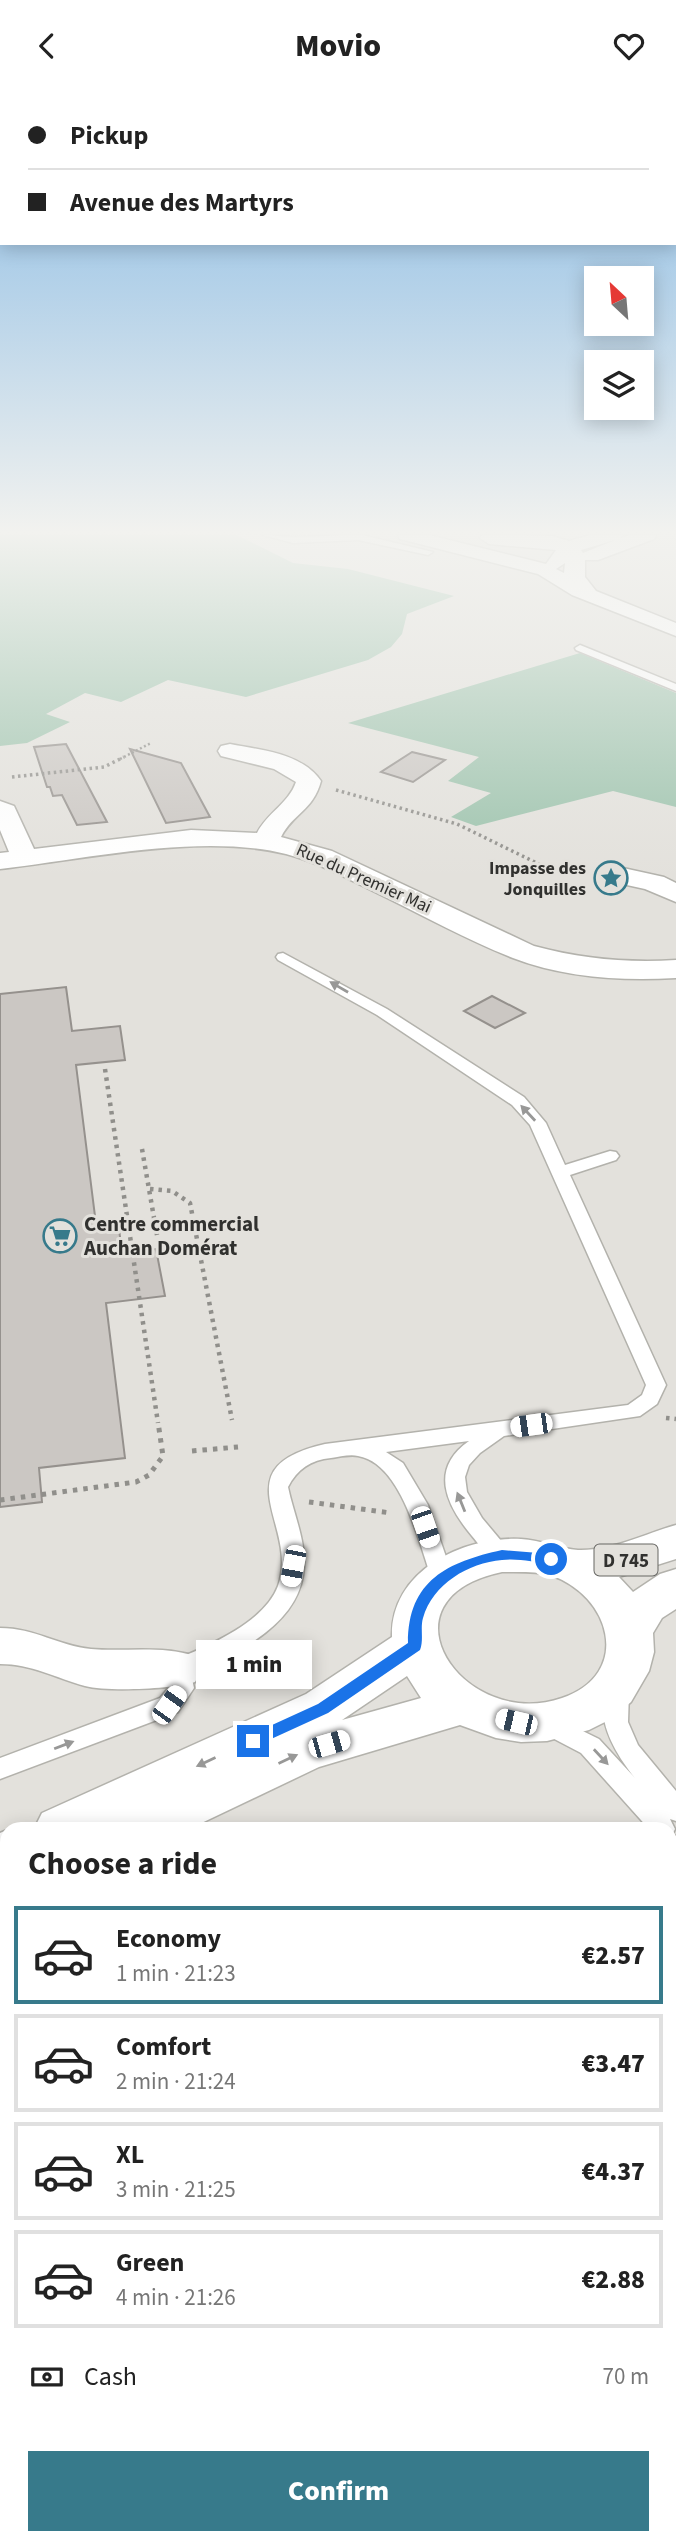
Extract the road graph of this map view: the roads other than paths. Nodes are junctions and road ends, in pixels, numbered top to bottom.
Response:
1 (584, 649) edge
2 (676, 688) edge
3 (230, 751) dead end
4 (0, 809) edge
5 (265, 842) junction
6 (13, 860) edge
7 (614, 874) road end
8 (676, 894) edge
9 (283, 957) dead end
10 (676, 969) edge
11 (610, 1156) dead end
12 (560, 1173) junction
13 (506, 1428) junction
14 (363, 1448) junction
15 (676, 1541) edge
16 (502, 1555) junction
17 (573, 1567) junction
18 (442, 1577) junction
19 (676, 1586) edge
20 (630, 1630) junction
21 (0, 1646) edge
22 (415, 1646) junction
23 (178, 1669) junction
24 (618, 1685) junction
25 (463, 1705) junction
26 (544, 1722) junction
27 (0, 1769) edge
28 (676, 1811) edge
29 (74, 1822) edge
30 (153, 1822) edge
31 (659, 1822) edge

1 - 2 lane
3 - 5 street
4 - 6 street
5 - 6 street, Rue du Premier Mai
5 - 10 street, Rue du Premier Mai
7 - 8 street
12 -> 9 lane
11 - 12 lane
12 - 13 lane
13 - 14 lane
16 -> 13 lane
14 - 18 lane
14 - 23 lane
15 - 17 street, D 745
16 - 17 street
16 - 18 street
17 - 20 street
18 - 22 street
19 - 20 street, D 745
20 - 24 street
21 - 23 street
22 - 25 street
22 -> 29 street
27 -> 23 lane
24 - 26 street
24 - 28 lane
25 - 26 street
30 -> 25 street
26 -> 31 lane

